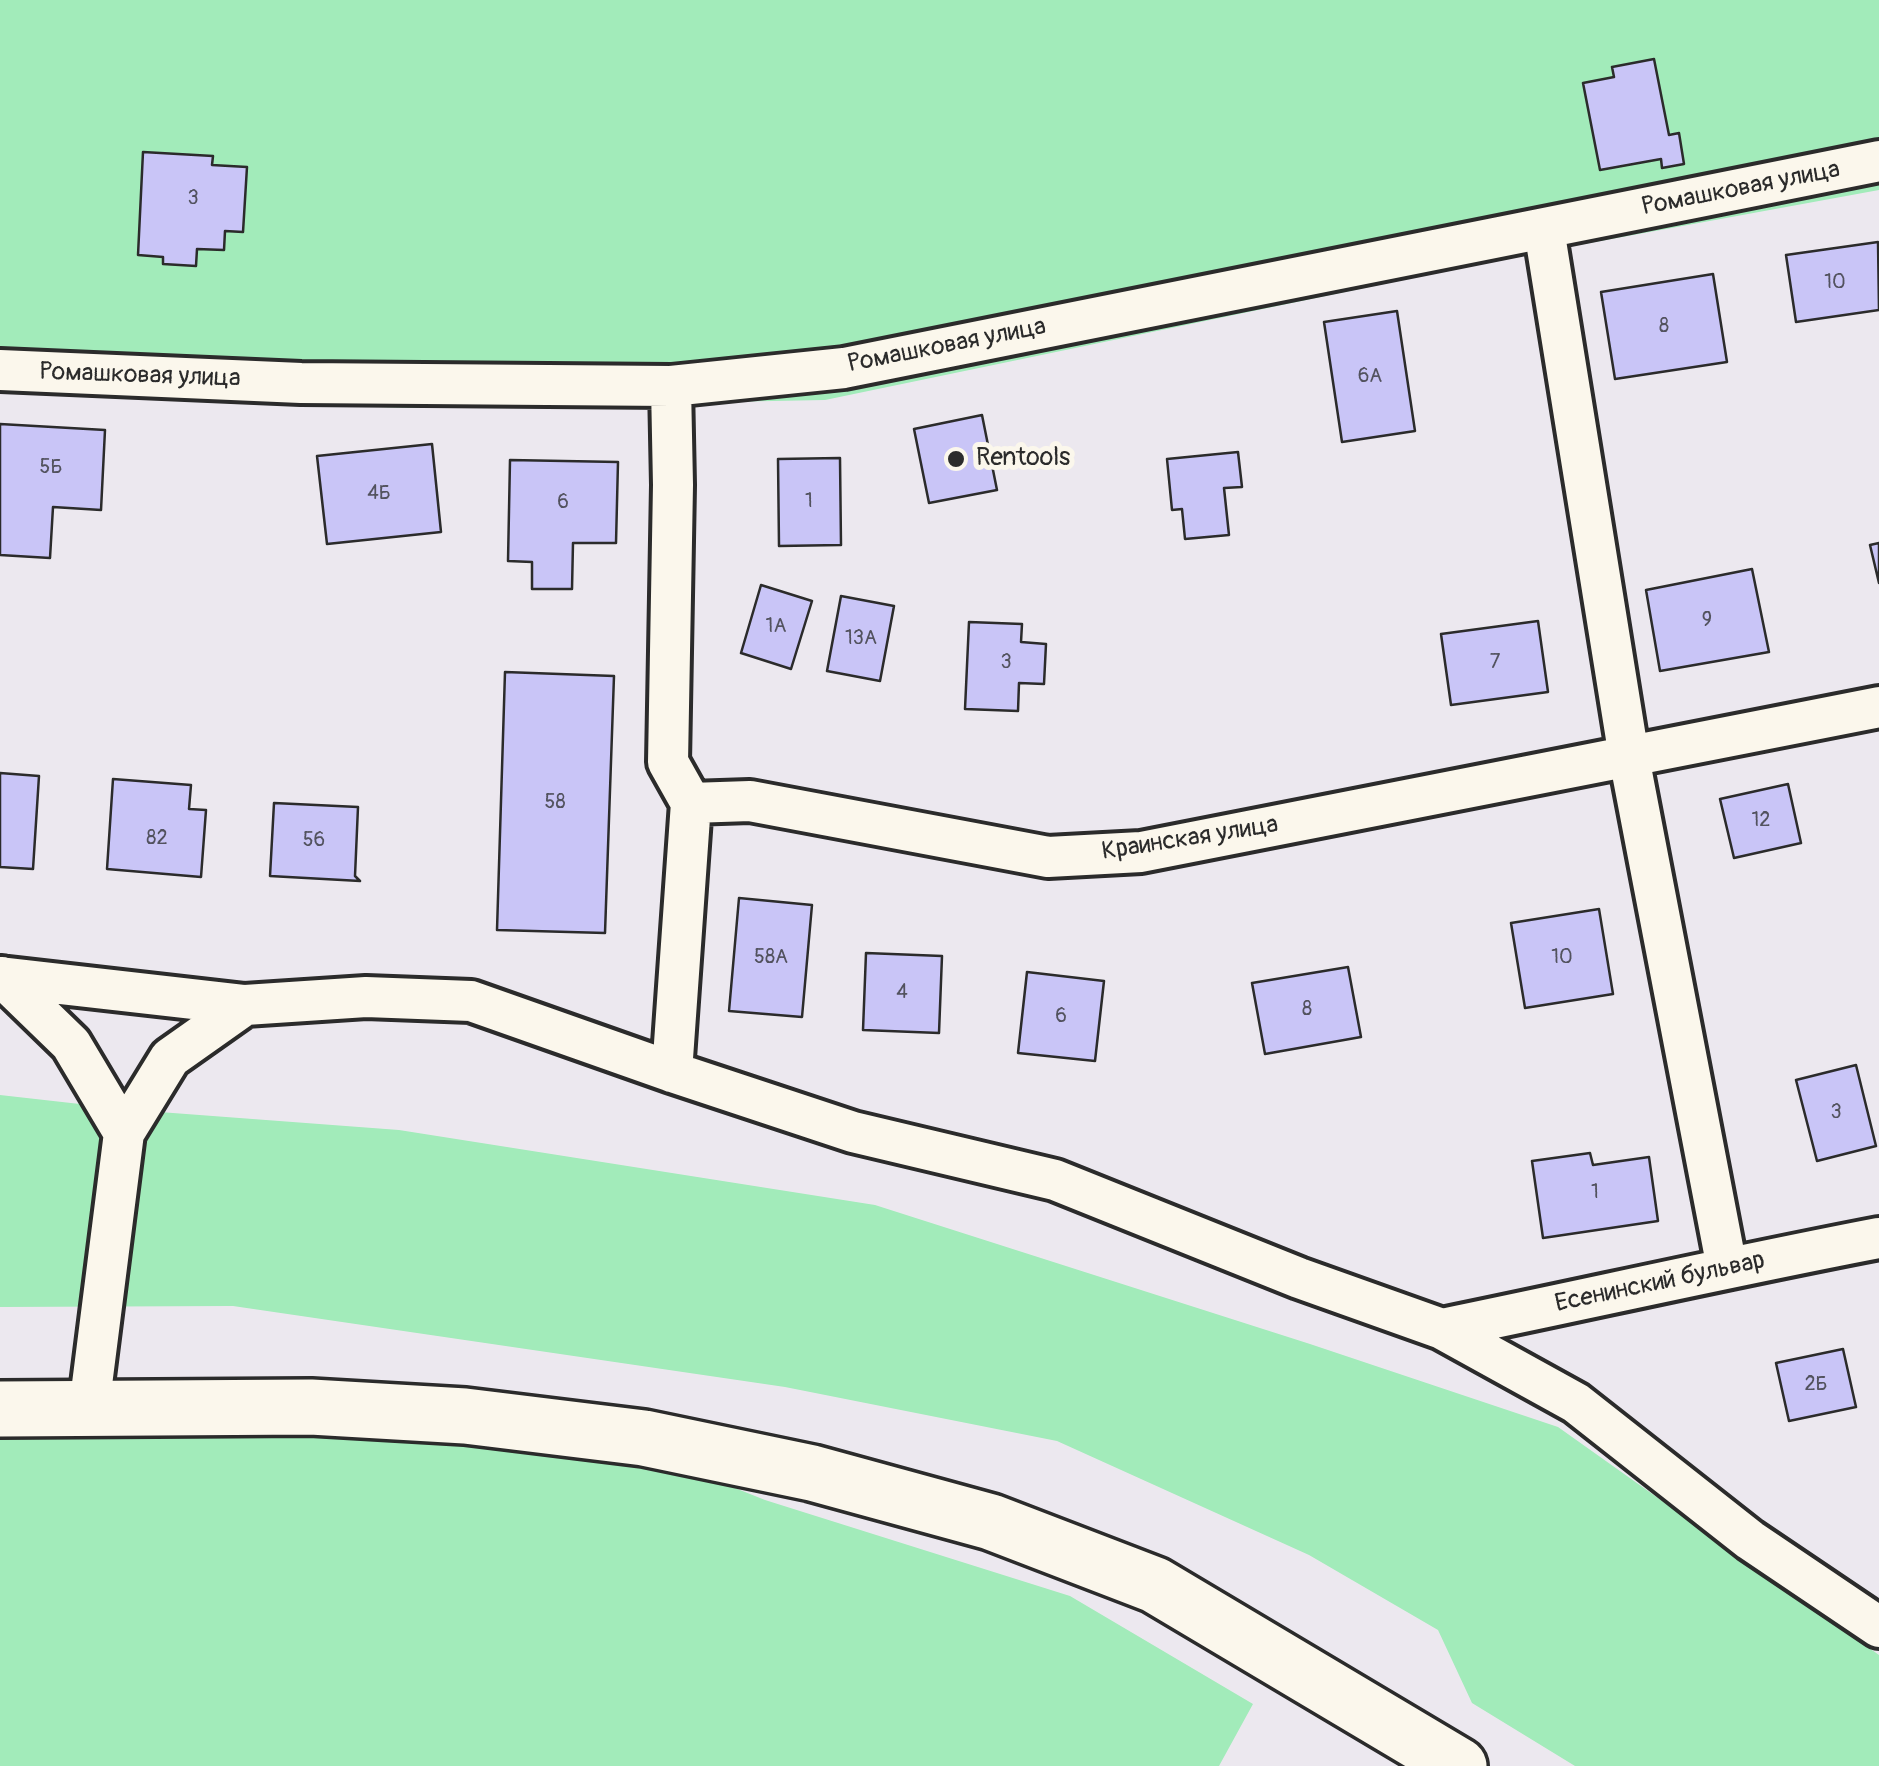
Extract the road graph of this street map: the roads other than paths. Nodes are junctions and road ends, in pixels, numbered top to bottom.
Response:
1 (1879, 161) edge
2 (1544, 229) junction
3 (0, 370) edge
4 (671, 386) junction
5 (1879, 707) edge
6 (1628, 757) junction
7 (690, 803) junction
8 (1, 977) edge
9 (245, 1005) junction
10 (672, 1072) junction
11 (124, 1133) junction
12 (1879, 1238) edge
13 (1727, 1268) junction
14 (1442, 1328) junction
15 (89, 1408) junction
16 (0, 1409) edge
17 (1879, 1627) edge
18 (1460, 1766) edge

1 - 2 street, Ромашковая улица
2 - 4 street, Ромашковая улица
2 - 6 street
3 - 4 street, Ромашковая улица
4 - 7 street
5 - 6 street, Краинская улица
6 - 7 street, Краинская улица
6 - 13 street
7 - 10 street
8 - 9 street
8 - 11 street
9 - 10 street
9 - 11 street
10 - 14 street
11 - 15 street
12 - 13 street, Есенинский бульвар
13 - 14 street, Есенинский бульвар
14 - 17 street
15 - 16 main road
15 - 18 main road

